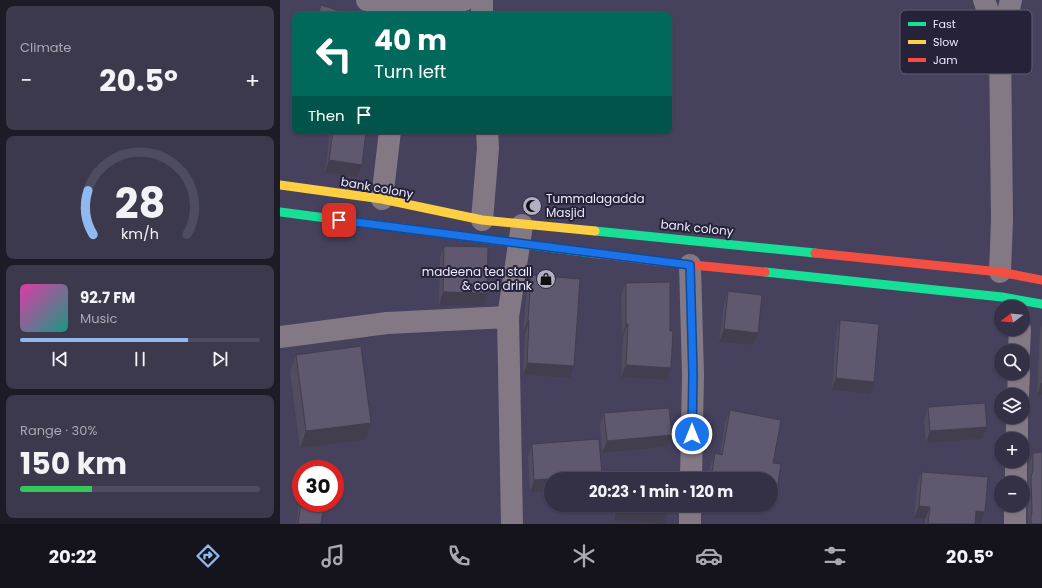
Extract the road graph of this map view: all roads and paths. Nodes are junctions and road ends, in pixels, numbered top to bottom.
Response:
1 (367, 0) edge
2 (464, 0) edge
3 (482, 0) edge
4 (984, 0) edge
5 (1011, 0) edge
6 (987, 10) edge
7 (1009, 10) edge
8 (404, 11) edge
9 (482, 12) edge
10 (1000, 74) edge
11 (390, 134) edge
12 (487, 134) edge
13 (280, 185) edge
14 (382, 199) junction
15 (280, 212) edge
16 (482, 220) junction
17 (521, 234) junction
18 (690, 265) junction
19 (1000, 272) junction
20 (1033, 279) edge
21 (994, 300) edge
22 (1022, 300) edge
23 (1030, 303) edge
24 (1042, 304) edge
25 (508, 317) junction
26 (280, 337) edge
27 (691, 472) edge
28 (690, 512) edge
29 (1015, 512) edge
30 (512, 524) edge
31 (690, 524) edge
32 (1015, 524) edge

1 - 8 street
2 - 8 street
3 - 9 street
4 - 6 street
5 - 7 street
10 - 19 street
11 - 14 street
12 - 16 street
13 - 14 main road, bank colony
14 - 16 main road, bank colony
15 - 17 main road
16 - 17 main road, bank colony
17 - 18 main road
17 - 19 main road, bank colony
17 - 25 street
18 - 21 main road
18 - 27 street
19 - 20 main road, bank colony
20 - 22 street
23 - 24 main road
25 - 26 street
25 - 30 street
28 - 31 street
29 - 32 street

